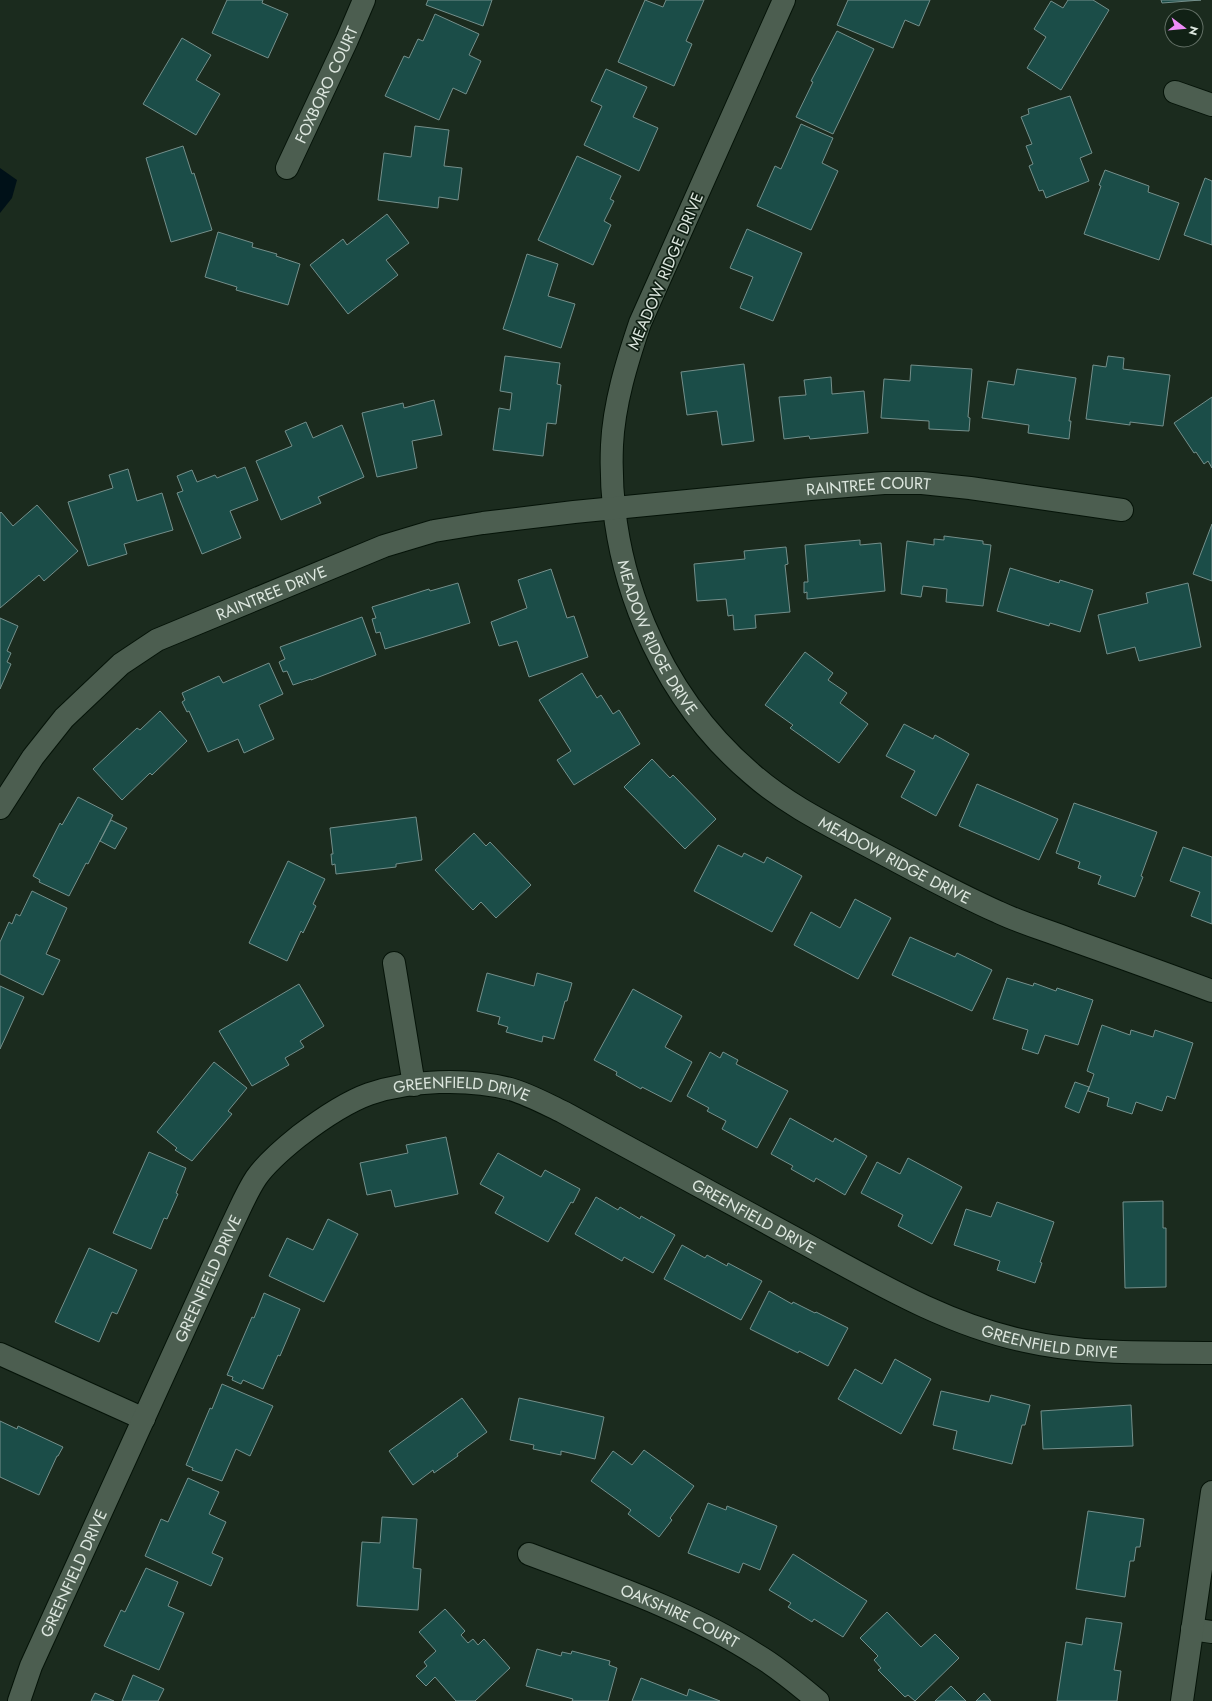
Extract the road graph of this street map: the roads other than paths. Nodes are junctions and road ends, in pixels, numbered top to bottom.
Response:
1 (364, 0) edge
2 (784, 0) edge
3 (1175, 92) dead end
4 (1212, 105) edge
5 (287, 168) dead end
6 (613, 509) junction
7 (1122, 510) dead end
8 (0, 808) edge
9 (394, 963) dead end
10 (1212, 991) edge
11 (414, 1085) junction
12 (0, 1354) edge
13 (1212, 1354) edge
14 (144, 1419) junction
15 (1212, 1492) edge
16 (529, 1554) dead end
17 (1202, 1631) edge
18 (19, 1701) edge
19 (818, 1701) edge
20 (1182, 1701) edge

1 - 5 street, FOXBORO COURT
2 - 6 street, MEADOW RIDGE DRIVE
3 - 4 street
6 - 7 street, RAINTREE COURT
6 - 8 street, RAINTREE DRIVE
6 - 10 street, MEADOW RIDGE DRIVE
9 - 11 street
11 - 13 street, GREENFIELD DRIVE
11 - 14 street, GREENFIELD DRIVE
12 - 14 street
14 - 18 street, GREENFIELD DRIVE
15 - 17 street
16 - 19 street, OAKSHIRE COURT
17 - 20 street

